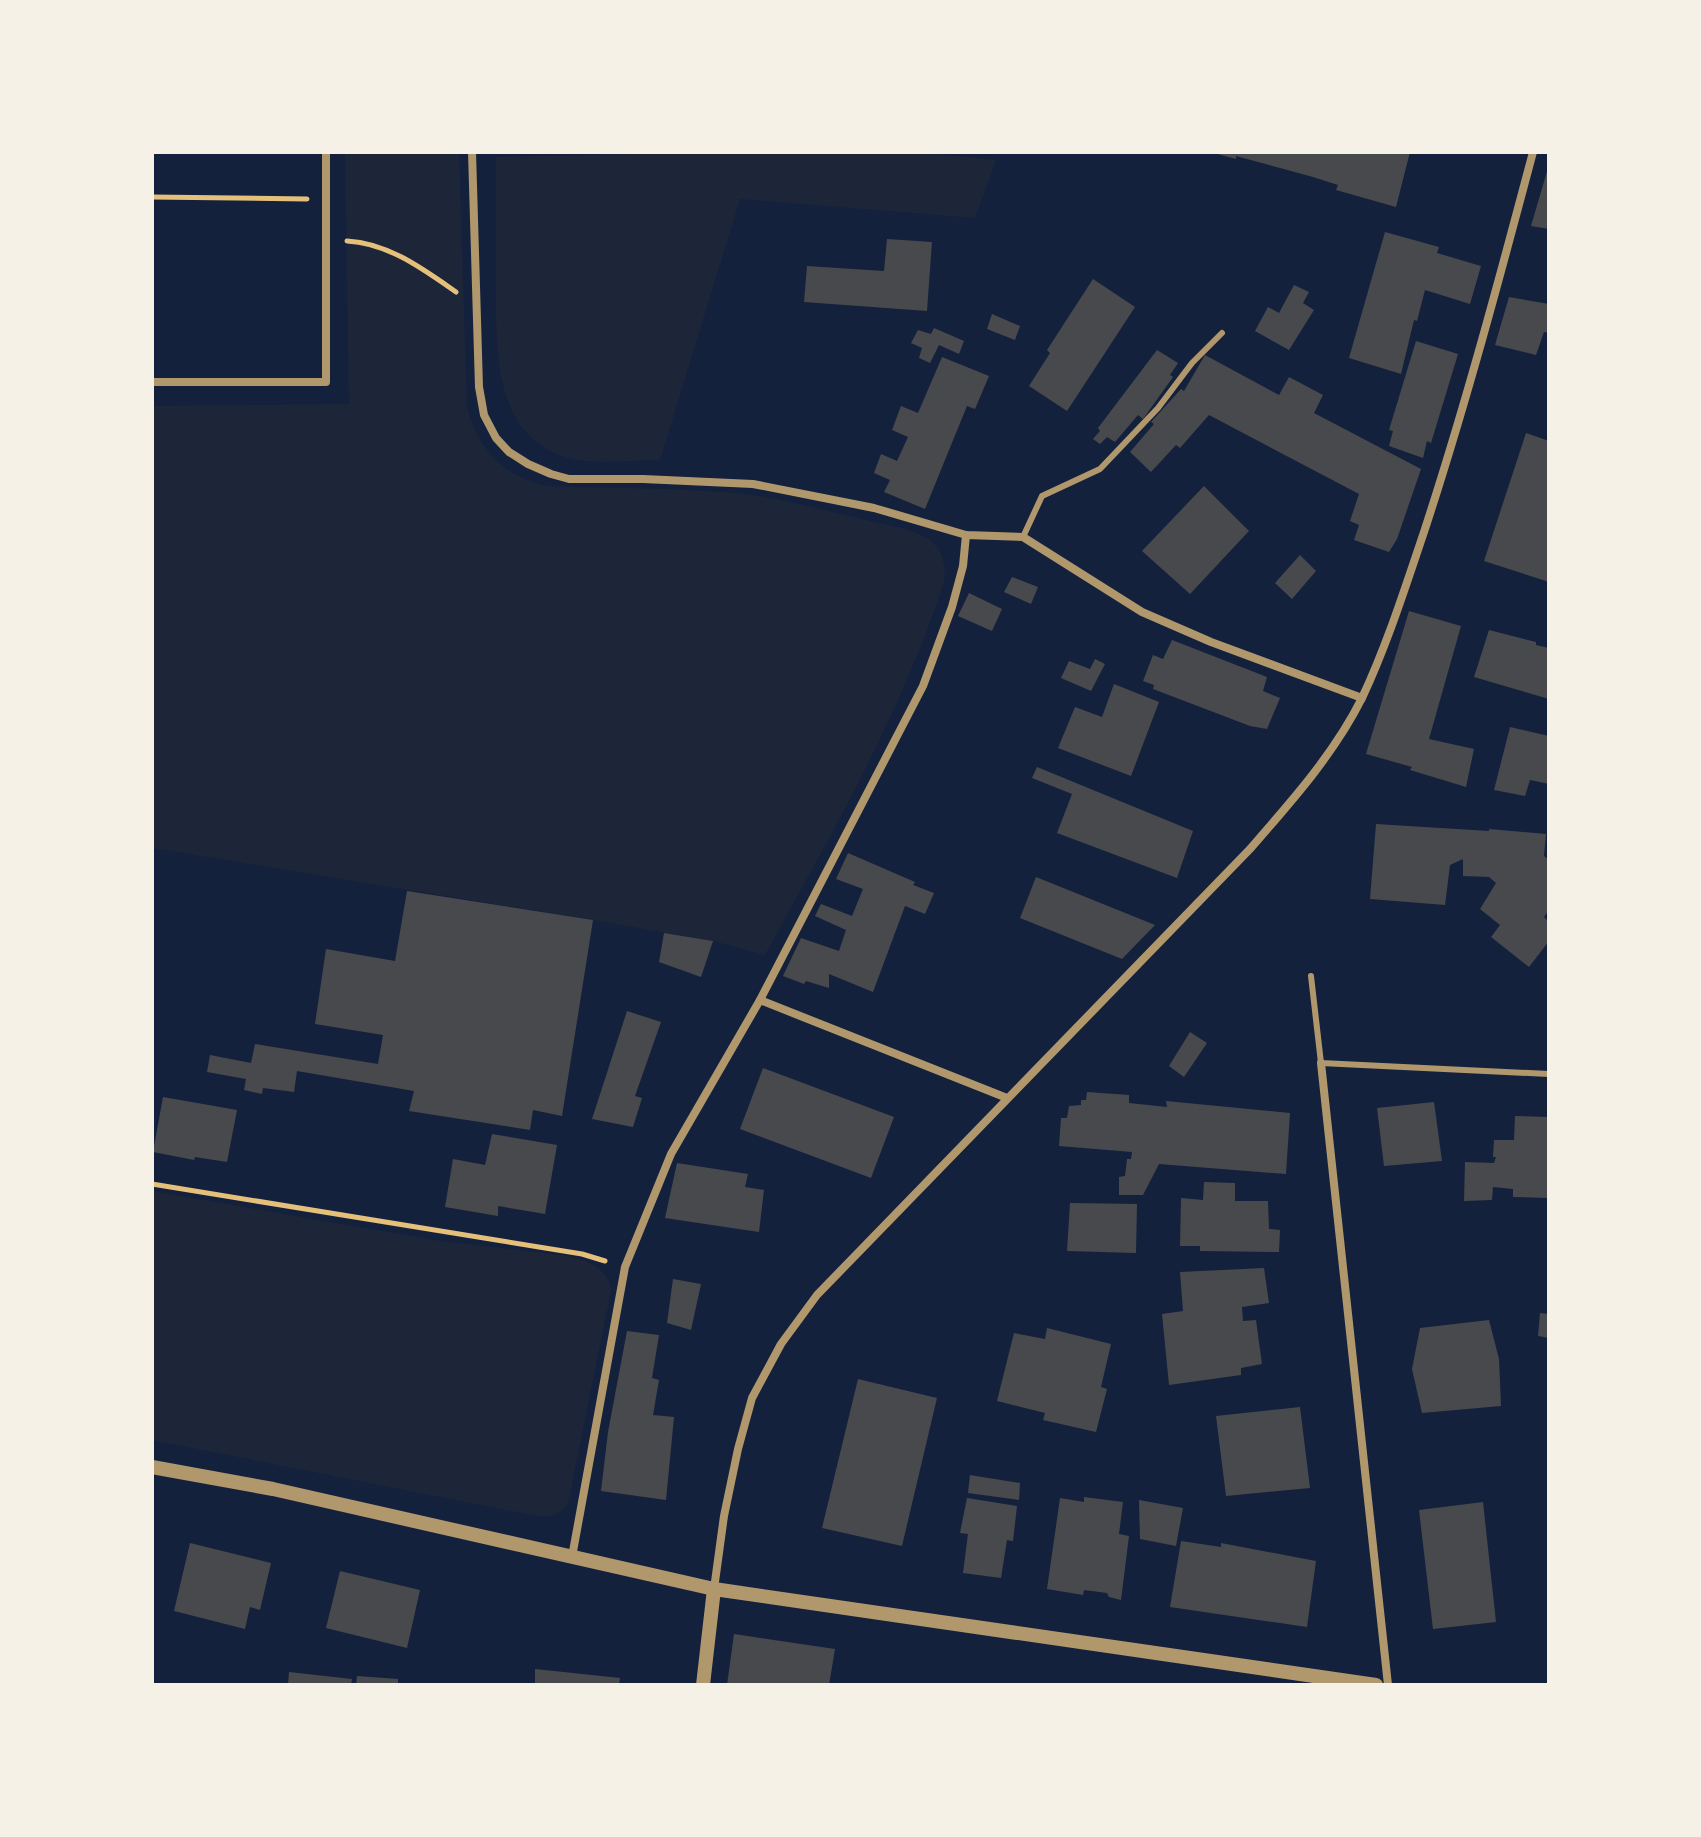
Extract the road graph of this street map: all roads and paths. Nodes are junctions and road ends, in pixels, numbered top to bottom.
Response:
1 (326, 152) edge
2 (472, 152) edge
3 (1533, 152) edge
4 (152, 197) edge
5 (297, 199) dead end
6 (326, 240) junction
7 (477, 308) junction
8 (1222, 333) dead end
9 (152, 382) edge
10 (966, 535) junction
11 (1023, 537) junction
12 (1362, 698) junction
13 (1311, 976) dead end
14 (760, 1000) junction
15 (1321, 1063) junction
16 (1549, 1074) edge
17 (1007, 1098) junction
18 (152, 1184) edge
19 (625, 1267) junction
20 (152, 1467) edge
21 (572, 1557) junction
22 (714, 1589) junction
23 (703, 1685) edge
24 (1376, 1685) edge
25 (1388, 1685) edge

1 - 6 street
2 - 7 street
3 - 12 street
4 - 5 path
6 - 7 path
6 - 9 street
7 - 10 street
8 - 11 lane
10 - 11 street
10 - 14 street
11 - 12 street
12 - 17 street
13 - 15 lane
14 - 17 street
14 - 19 street
15 - 16 lane
15 - 25 street
17 - 22 street
18 - 19 path
19 - 21 street
20 - 21 street
21 - 22 street
22 - 23 street
22 - 24 street

